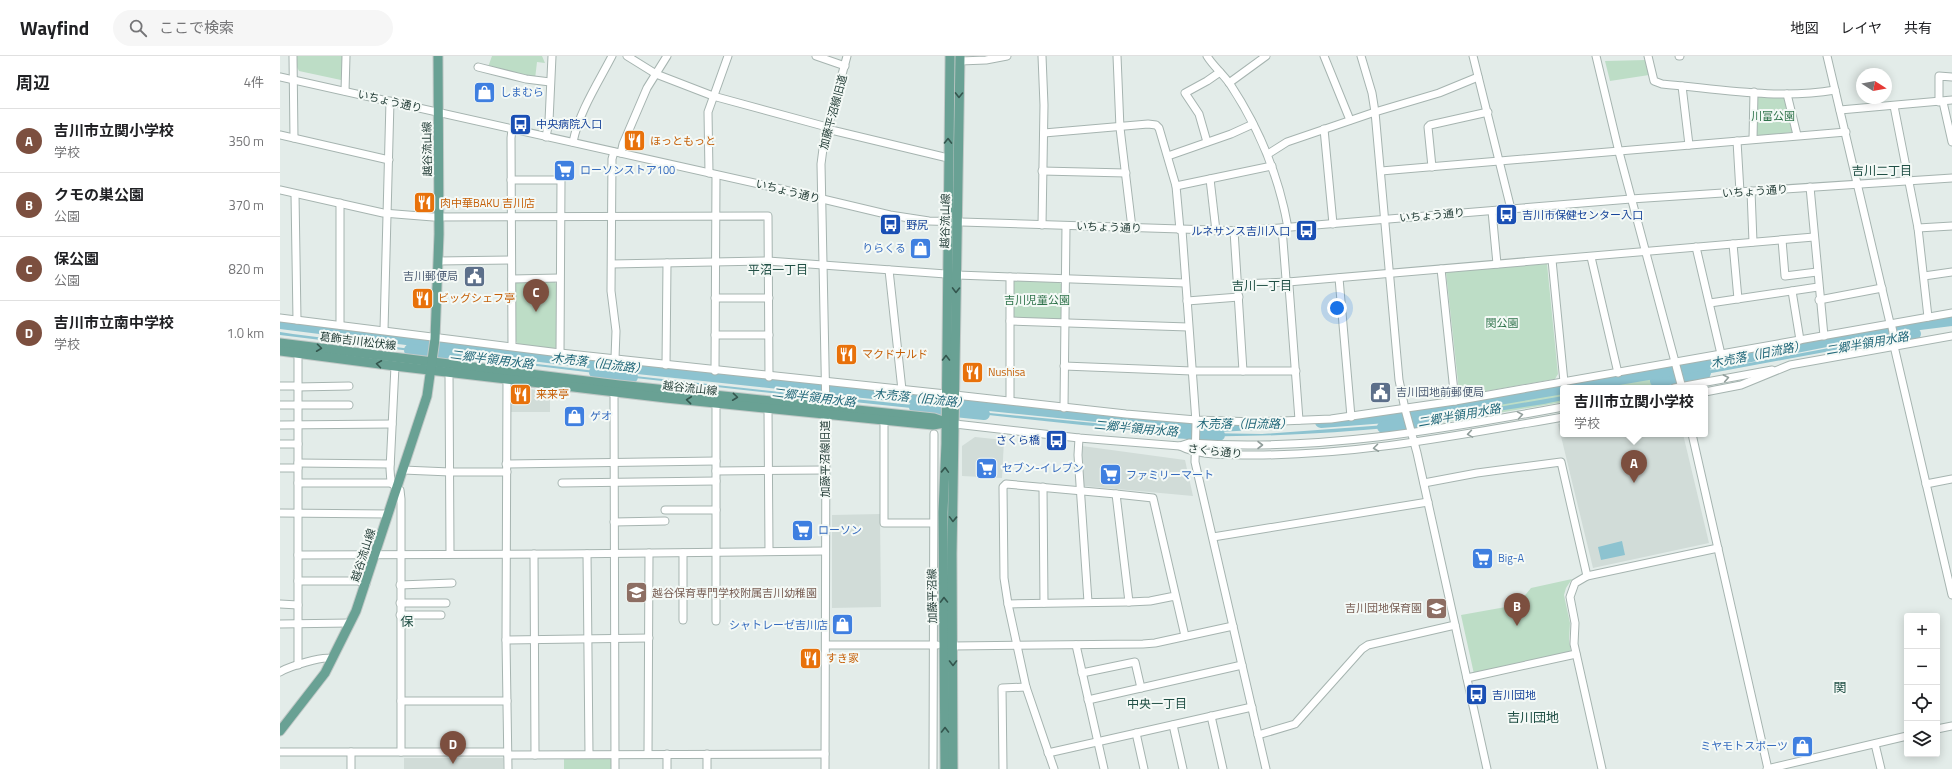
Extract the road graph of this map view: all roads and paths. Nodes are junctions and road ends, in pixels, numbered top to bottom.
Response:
1 (293, 56) edge
2 (346, 56) edge
3 (438, 56) edge
4 (552, 56) edge
5 (612, 56) edge
6 (626, 56) edge
7 (667, 56) edge
8 (728, 56) edge
9 (816, 56) edge
10 (847, 56) edge
11 (950, 56) edge
12 (1007, 56) edge
13 (1042, 56) edge
14 (1117, 56) edge
15 (1206, 56) edge
16 (1266, 56) edge
17 (1324, 56) edge
18 (1361, 56) edge
19 (1473, 56) edge
20 (1596, 56) edge
21 (1648, 56) edge
22 (1827, 56) edge
23 (960, 59) edge
24 (845, 66) junction
25 (478, 67) dead end
26 (1220, 72) junction
27 (656, 74) junction
28 (280, 77) edge
29 (1478, 77) junction
30 (1952, 77) edge
31 (294, 80) junction
32 (550, 82) junction
33 (1229, 83) junction
34 (1682, 86) junction
35 (1835, 90) junction
36 (345, 91) junction
37 (1754, 92) junction
38 (1788, 94) junction
39 (713, 96) junction
40 (1952, 100) edge
41 (390, 101) junction
42 (1941, 102) junction
43 (1894, 106) junction
44 (1840, 110) junction
45 (438, 112) junction
46 (1375, 112) junction
47 (1488, 112) junction
48 (1350, 120) junction
49 (1253, 124) junction
50 (827, 128) junction
51 (1120, 128) junction
52 (512, 129) junction
53 (1324, 129) junction
54 (1846, 132) junction
55 (1044, 133) junction
56 (280, 135) edge
57 (1797, 135) junction
58 (546, 136) junction
59 (294, 138) junction
60 (1753, 139) junction
61 (1737, 141) junction
62 (573, 142) junction
63 (1208, 142) junction
64 (1952, 142) edge
65 (1689, 145) junction
66 (618, 152) junction
67 (1618, 152) junction
68 (1268, 154) junction
69 (1168, 156) junction
70 (948, 158) junction
71 (389, 160) junction
72 (1500, 161) junction
73 (1272, 166) junction
74 (1432, 166) junction
75 (1042, 171) junction
76 (1381, 171) junction
77 (1126, 173) junction
78 (713, 174) junction
79 (1952, 178) edge
80 (1210, 179) junction
81 (511, 180) junction
82 (1908, 181) junction
83 (1858, 184) junction
84 (1176, 186) junction
85 (1810, 187) junction
86 (280, 190) edge
87 (1751, 191) junction
88 (1740, 192) junction
89 (295, 194) junction
90 (1631, 198) junction
91 (821, 199) junction
92 (340, 203) junction
93 (1511, 209) junction
94 (1492, 211) junction
95 (387, 214) junction
96 (560, 216) junction
97 (611, 216) junction
98 (715, 216) junction
99 (439, 217) junction
100 (511, 217) junction
101 (1385, 219) junction
102 (947, 222) junction
103 (957, 222) junction
104 (1333, 224) junction
105 (1042, 225) junction
106 (1066, 226) junction
107 (1952, 226) edge
108 (1132, 228) junction
109 (1285, 228) junction
110 (1918, 228) junction
111 (1181, 230) junction
112 (1216, 231) junction
113 (1234, 231) junction
114 (1814, 237) junction
115 (1782, 240) junction
116 (1754, 242) junction
117 (1733, 244) junction
118 (1696, 247) junction
119 (1645, 252) junction
120 (1591, 257) junction
121 (511, 260) junction
122 (1552, 260) junction
123 (438, 261) junction
124 (768, 261) junction
125 (715, 262) junction
126 (667, 263) junction
127 (612, 264) junction
128 (1497, 264) junction
129 (822, 265) junction
130 (1440, 269) junction
131 (889, 270) junction
132 (1817, 272) junction
133 (1952, 272) edge
134 (946, 274) junction
135 (1389, 274) junction
136 (957, 275) junction
137 (1924, 276) junction
138 (1010, 277) junction
139 (560, 278) junction
140 (1339, 278) junction
141 (512, 279) junction
142 (1065, 279) junction
143 (1288, 282) junction
144 (1185, 283) junction
145 (1238, 284) junction
146 (1818, 287) junction
147 (1882, 288) junction
148 (1792, 291) junction
149 (1239, 297) junction
150 (715, 298) junction
151 (769, 298) junction
152 (1738, 299) junction
153 (1819, 300) junction
154 (1187, 301) junction
155 (1710, 304) junction
156 (1952, 313) edge
157 (1928, 316) junction
158 (280, 318) edge
159 (297, 320) junction
160 (1010, 321) junction
161 (1065, 323) junction
162 (1890, 323) junction
163 (340, 325) junction
164 (1188, 327) junction
165 (384, 330) junction
166 (715, 335) junction
167 (769, 335) junction
168 (1824, 336) junction
169 (1952, 336) edge
170 (435, 338) junction
171 (1800, 340) junction
172 (280, 343) edge
173 (1895, 344) junction
174 (512, 346) junction
175 (280, 351) edge
176 (298, 353) junction
177 (560, 353) junction
178 (1721, 354) junction
179 (615, 358) junction
180 (432, 363) junction
181 (666, 365) junction
182 (1676, 365) junction
183 (395, 366) junction
184 (1064, 366) junction
185 (1778, 370) junction
186 (716, 371) junction
187 (1192, 371) junction
188 (1244, 371) junction
189 (1296, 371) junction
190 (450, 372) junction
191 (1618, 372) junction
192 (769, 377) junction
193 (507, 378) junction
194 (825, 382) junction
195 (1564, 382) junction
196 (1681, 385) edge
197 (1686, 385) edge
198 (280, 386) edge
199 (297, 386) junction
200 (349, 386) dead end
201 (902, 390) junction
202 (1708, 391) edge
203 (614, 392) junction
204 (949, 396) junction
205 (1010, 400) junction
206 (1455, 401) junction
207 (716, 403) junction
208 (280, 405) edge
209 (349, 405) dead end
210 (298, 406) junction
211 (825, 407) junction
212 (1560, 407) edge
213 (768, 408) junction
214 (1064, 408) junction
215 (1406, 411) junction
216 (1351, 417) junction
217 (1560, 418) edge
218 (884, 420) junction
219 (949, 420) junction
220 (1299, 420) junction
221 (1196, 421) junction
222 (392, 424) junction
223 (280, 425) edge
224 (298, 425) junction
225 (1411, 430) junction
226 (934, 434) dead end
227 (1693, 437) edge
228 (1079, 438) junction
229 (1414, 442) junction
230 (280, 444) edge
231 (298, 444) junction
232 (1196, 444) junction
233 (716, 461) junction
234 (613, 463) junction
235 (390, 464) junction
236 (506, 464) junction
237 (298, 466) junction
238 (280, 468) edge
239 (403, 470) junction
240 (769, 470) junction
241 (825, 470) junction
242 (716, 471) junction
243 (450, 472) junction
244 (507, 472) junction
245 (1952, 479) edge
246 (716, 481) junction
247 (614, 482) junction
248 (298, 483) junction
249 (562, 483) dead end
250 (1424, 483) junction
251 (1926, 484) junction
252 (394, 485) junction
253 (1042, 488) junction
254 (1081, 490) junction
255 (1116, 494) junction
256 (1428, 502) junction
257 (665, 510) dead end
258 (716, 510) junction
259 (280, 513) edge
260 (298, 513) junction
261 (388, 514) junction
262 (665, 521) dead end
263 (614, 522) junction
264 (932, 523) junction
265 (1213, 537) junction
266 (1718, 548) junction
267 (825, 550) junction
268 (716, 552) junction
269 (769, 552) junction
270 (649, 553) junction
271 (683, 553) junction
272 (376, 554) junction
273 (401, 554) junction
274 (450, 554) junction
275 (507, 554) junction
276 (534, 554) junction
277 (587, 554) junction
278 (615, 554) junction
279 (298, 555) junction
280 (932, 555) junction
281 (943, 555) junction
282 (1587, 576) junction
283 (298, 581) junction
284 (452, 583) dead end
285 (366, 584) junction
286 (400, 584) junction
287 (1952, 595) edge
288 (1175, 596) junction
289 (1088, 602) junction
290 (1129, 602) junction
291 (400, 603) junction
292 (446, 603) dead end
293 (1044, 603) junction
294 (280, 604) edge
295 (1008, 604) junction
296 (298, 605) junction
297 (400, 615) junction
298 (441, 615) dead end
299 (683, 620) dead end
300 (716, 621) dead end
301 (350, 623) junction
302 (280, 624) edge
303 (298, 624) junction
304 (1233, 626) junction
305 (1455, 626) junction
306 (1185, 636) junction
307 (615, 638) junction
308 (649, 638) junction
309 (588, 639) junction
310 (506, 640) junction
311 (534, 640) junction
312 (826, 645) junction
313 (933, 645) junction
314 (1016, 645) junction
315 (1076, 645) junction
316 (948, 646) junction
317 (1576, 654) junction
318 (332, 659) junction
319 (298, 665) junction
320 (1242, 665) junction
321 (280, 672) edge
322 (1082, 673) junction
323 (1467, 678) junction
324 (1026, 687) junction
325 (1141, 688) junction
326 (1088, 700) junction
327 (401, 701) junction
328 (507, 701) junction
329 (1252, 707) junction
330 (1210, 716) junction
331 (1173, 725) junction
332 (1952, 726) edge
333 (1940, 728) edge
334 (280, 731) edge
335 (1136, 733) junction
336 (1258, 735) junction
337 (1904, 737) edge
338 (1098, 742) junction
339 (1875, 744) junction
340 (280, 752) edge
341 (351, 752) junction
342 (401, 752) junction
343 (508, 753) junction
344 (1048, 753) junction
345 (588, 754) junction
346 (648, 754) junction
347 (667, 754) junction
348 (707, 754) junction
349 (825, 754) junction
350 (535, 755) junction
351 (614, 755) junction
352 (351, 769) edge
353 (508, 769) edge
354 (614, 769) edge
355 (667, 769) edge
356 (707, 769) edge
357 (825, 769) edge
358 (933, 769) edge
359 (945, 769) edge
360 (953, 769) edge
361 (1003, 769) edge
362 (1054, 769) edge
363 (1104, 769) edge
364 (1144, 769) edge
365 (1183, 769) edge
366 (1222, 769) edge
367 (1266, 769) edge
368 (1487, 769) edge
369 (1602, 769) edge
370 (1767, 769) edge
371 (1881, 769) edge

1 - 31 street
2 - 36 street
3 - 45 main road, 越谷流山線
4 - 32 street
5 - 62 street
6 - 27 street
7 - 27 street
8 - 39 street
9 - 24 street
10 - 24 street, 加藤平沼線旧道
70 -> 11 main road, 越谷流山線
12 - 23 street
13 - 55 street
14 - 51 street
15 - 26 street
16 - 33 street
17 - 48 street
18 - 46 street
19 - 29 street
20 - 67 street
21 - 34 street
22 - 35 street
23 -> 103 main road, 越谷流山線
24 - 50 street, 加藤平沼線旧道
25 - 32 street
26 - 33 street
26 - 63 street
27 - 39 street
27 - 66 street
28 - 31 street, いちょう通り
29 - 46 street
29 - 47 street
30 - 42 street
31 - 36 street, いちょう通り
31 - 59 street
32 - 58 street
33 - 49 street
34 - 37 street
34 - 65 street
35 - 38 street
35 - 44 street
36 - 41 street, いちょう通り
37 - 38 street
37 - 60 street
38 - 57 street
39 - 50 street
39 - 78 street
40 - 42 street
41 - 45 street, いちょう通り
41 - 71 street
42 - 43 street
42 - 64 street
43 - 44 street
43 - 82 street
44 - 54 street
45 - 52 street, いちょう通り
45 - 99 main road, 越谷流山線
46 - 48 street
46 - 76 street
47 - 72 street
47 - 74 street
48 - 53 street
49 - 63 street
49 - 68 street
50 - 70 street
50 - 91 street, 加藤平沼線旧道
51 - 55 street
51 - 69 street
51 - 77 street
52 - 58 street, いちょう通り
52 - 81 street
53 - 68 street
53 - 104 street
54 - 57 street
54 - 83 street
55 - 75 street
56 - 59 street
57 - 60 street
58 - 62 street, いちょう通り
59 - 71 street
60 - 61 street
61 - 65 street
61 - 88 street
62 - 66 street, いちょう通り
63 - 69 street
65 - 67 street
66 - 78 street, いちょう通り
66 - 97 street
67 - 72 street
67 - 90 street
68 - 73 street
69 - 84 street
70 - 102 main road, 越谷流山線
71 - 95 street
72 - 74 street
72 - 93 street
73 - 80 street
73 - 109 street
74 - 76 street
75 - 77 street
75 - 105 street
76 - 101 street
77 - 108 street
78 - 91 street, いちょう通り
78 - 98 street
79 - 82 street, いちょう通り
80 - 84 street
80 - 112 street
81 - 96 street
81 - 100 street
82 - 83 street, いちょう通り
82 - 110 street
83 - 85 street, いちょう通り
83 - 147 street
84 - 111 street
85 - 87 street, いちょう通り
85 - 114 street
86 - 89 street
87 - 88 street, いちょう通り
87 - 116 street
88 - 90 street, いちょう通り
89 - 92 street
89 - 159 street
90 - 93 street, いちょう通り
90 - 119 street
91 - 102 street, いちょう通り
91 - 129 street, 加藤平沼線旧道
92 - 95 street
92 - 163 street
93 - 94 street, いちょう通り
94 - 101 street, いちょう通り
94 - 128 street
95 - 99 street
95 - 165 street
96 - 97 street
96 - 100 street
96 - 139 street
97 - 98 street
97 - 127 street
98 - 124 street
98 - 125 street
99 - 100 street
99 - 123 main road, 越谷流山線
100 - 121 street
101 - 104 street, いちょう通り
101 - 135 street
102 - 103 street, いちょう通り
102 - 134 main road, 越谷流山線
103 - 105 street, いちょう通り
103 - 136 main road, 越谷流山線
104 - 109 street, いちょう通り
105 - 106 street, いちょう通り
106 - 108 street, いちょう通り
106 - 142 street
107 - 110 street
108 - 111 street, いちょう通り
109 - 113 street, いちょう通り
109 - 143 street
110 - 137 street
111 - 112 street, いちょう通り
111 - 144 street
112 - 113 street, いちょう通り
113 - 145 street
114 - 115 street
114 - 132 street
115 - 116 street
115 - 132 street
116 - 117 street
117 - 118 street
117 - 152 street
118 - 119 street
118 - 155 street
119 - 120 street
119 - 182 street
120 - 122 street
120 - 191 street
121 - 123 street
121 - 141 street
122 - 128 street
122 - 195 street
123 - 170 main road, 越谷流山線
124 - 125 street
124 - 129 street
124 - 151 street
125 - 126 street
125 - 150 street
126 - 127 street
126 - 181 street
127 - 179 street
128 - 130 street
129 - 131 street
129 - 194 street, 加藤平沼線旧道
130 - 135 street
130 - 206 street
131 - 134 street
131 - 201 street
132 - 146 street
133 - 137 street
204 -> 134 main road, 越谷流山線
135 - 140 street
135 - 215 street
136 - 138 street
136 -> 204 main road, 越谷流山線
137 - 157 street
138 - 142 street
138 - 160 street
139 - 141 street
139 - 177 street
140 - 143 street
140 - 216 street
141 - 174 street
142 - 144 street
142 - 161 street
143 - 145 street
143 - 189 street
144 - 154 street
145 - 149 street
146 - 148 street
146 - 153 street
147 - 153 street
147 - 162 street
148 - 152 street
148 - 171 street
149 - 154 street
149 - 188 street
150 - 151 street
150 - 166 street
151 - 167 street
152 - 155 street
153 - 168 street
154 - 164 street
155 - 178 street
156 - 157 street
157 - 162 street
158 - 159 street
159 - 163 street
160 - 161 street
160 - 205 street
161 - 164 street
161 - 184 street
162 - 168 street
162 - 173 street
163 - 165 street
164 - 187 street
165 - 170 street
166 - 167 street
166 - 186 street
167 - 192 street
168 - 171 street
169 - 173 street
170 - 174 street
170 - 180 main road, 越谷流山線
171 - 178 street
172 -> 180 main road, 葛飾吉川松伏線
173 - 185 street
173 - 251 street
174 - 177 street
175 - 176 main road, 葛飾吉川松伏線
183 -> 176 main road, 葛飾吉川松伏線
176 - 199 street
177 - 179 street
178 - 182 street
179 - 181 street
180 - 183 main road, 葛飾吉川松伏線
180 - 190 main road, 越谷流山線
180 -> 211 main road, 越谷流山線
180 - 239 main road, 越谷流山線
181 - 186 street
182 - 191 street
182 - 196 street
183 - 222 street
184 - 187 street
184 - 214 street
197 -> 185 street
185 - 202 street
186 - 192 street
187 - 188 street
187 - 221 street
188 - 189 street
189 - 220 street
190 - 193 main road, 越谷流山線
190 - 243 street
191 - 195 street
192 - 194 street
193 - 203 main road, 越谷流山線
193 - 236 street
194 - 201 street
194 - 211 street, 加藤平沼線旧道
195 - 206 street
198 - 199 street
199 - 200 street
199 - 210 street
201 - 204 street
207 -> 203 main road, 越谷流山線
203 - 234 street
204 - 205 street
204 - 219 main road, 越谷流山線
204 - 219 main road, 越谷流山線
205 - 214 street
206 - 215 street
207 - 213 main road, 越谷流山線
207 - 233 street
208 - 210 street
209 - 210 street
210 - 224 street
211 - 213 main road, 越谷流山線
211 - 218 main road, 越谷流山線
211 - 219 main road, 越谷流山線
211 - 241 street, 加藤平沼線旧道
225 -> 212 street, さくら通り
213 - 240 street
214 - 221 street
215 - 216 street
215 - 225 street
216 - 220 street
217 -> 229 street, さくら通り
218 - 219 main road, 越谷流山線
218 - 264 street
219 - 228 street, さくら通り
281 -> 219 main road, 加藤平沼線
219 -> 316 main road, 加藤平沼線
220 - 221 street
221 - 232 street
222 - 224 street
222 - 235 street
223 - 224 street
224 - 231 street
225 - 229 street
232 -> 225 street, さくら通り
226 - 264 street
227 - 266 street
228 - 232 street, さくら通り
228 - 254 street
229 -> 232 street, さくら通り
229 - 250 street
230 - 231 street
231 - 237 street
232 - 265 street
233 - 234 street
233 - 242 street
234 - 236 street
234 - 247 street
235 - 237 street
235 - 252 street
236 - 244 street
237 - 238 street
237 - 248 street
239 - 243 street
239 - 252 main road, 越谷流山線
240 - 241 street
240 - 242 street
240 - 269 street
241 - 267 street, 加藤平沼線旧道
242 - 246 street
243 - 244 street
243 - 274 street
244 - 275 street
245 - 251 street
246 - 247 street
246 - 258 street
247 - 249 street
247 - 263 street
248 - 252 street
248 - 260 street
250 - 256 street
250 - 282 street
251 - 287 street
252 - 261 main road, 越谷流山線
252 - 273 street
253 - 254 street
253 - 293 street
253 - 295 street
254 - 255 street
254 - 289 street
255 - 288 street
255 - 290 street
256 - 265 street
256 - 305 street
257 - 258 street
258 - 268 street
259 - 260 street
260 - 261 street
260 - 279 street
261 - 272 main road, 越谷流山線
262 - 263 street
263 - 278 street
264 - 280 street
265 - 304 street
266 - 282 street
266 - 370 street
267 - 269 street
267 - 312 street, 加藤平沼線旧道
268 - 269 street
268 - 271 street
268 - 300 street
270 - 271 street
270 - 278 street
270 - 308 street
271 - 299 street
272 - 273 street
272 - 279 street
272 - 285 main road, 越谷流山線
273 - 274 street
273 - 286 street
274 - 275 street
275 - 276 street
275 - 310 street
276 - 277 street
276 - 311 street
277 - 278 street
277 - 309 street
278 - 307 street
279 - 283 street
280 - 281 street
280 - 313 street
316 -> 281 main road, 加藤平沼線
282 - 317 street
283 - 285 street
283 - 296 street
284 - 286 street
285 - 301 main road, 越谷流山線
286 - 291 street
288 - 290 street
288 - 306 street
289 - 290 street
289 - 293 street
291 - 292 street
291 - 297 street
293 - 295 street
294 - 296 street
295 - 314 street
296 - 303 street
297 - 298 street
297 - 327 street
301 - 303 street
301 - 318 main road, 越谷流山線
302 - 303 street
303 - 319 street
304 - 306 street
304 - 320 street
305 - 323 street
305 - 336 street
306 - 315 street
307 - 308 street
307 - 309 street
307 - 351 street
308 - 346 street
309 - 311 street
309 - 345 street
310 - 311 street
310 - 328 street
311 - 350 street
312 - 313 street
312 - 349 street, 加藤平沼線旧道
313 - 316 street
313 - 358 street
314 - 315 street
314 - 316 street
314 - 324 street
315 - 322 street
359 -> 316 main road, 加藤平沼線
316 -> 360 main road, 加藤平沼線
317 - 323 street
317 - 369 street
318 - 319 street
318 - 334 main road, 越谷流山線
319 - 321 street
320 - 325 street
320 - 329 street
322 - 325 street
322 - 326 street
323 - 368 street
324 - 344 street
324 - 361 street
325 - 326 street
326 - 338 street
327 - 328 street
327 - 342 street
328 - 343 street
329 - 330 street
329 - 336 street
330 - 331 street
330 - 366 street
331 - 335 street
331 - 365 street
332 - 333 street
335 - 338 street
335 - 364 street
336 - 367 street
337 - 339 street
338 - 344 street
338 - 363 street
339 - 370 street
339 - 371 street
340 - 341 street
341 - 342 street
341 - 352 street
342 - 343 street
343 - 350 street
343 - 353 street
344 - 362 street
345 - 350 street
345 - 351 street
346 - 347 street
346 - 351 street
347 - 348 street
347 - 355 street
348 - 349 street
348 - 356 street
349 - 357 street, 加藤平沼線旧道
351 - 354 street

